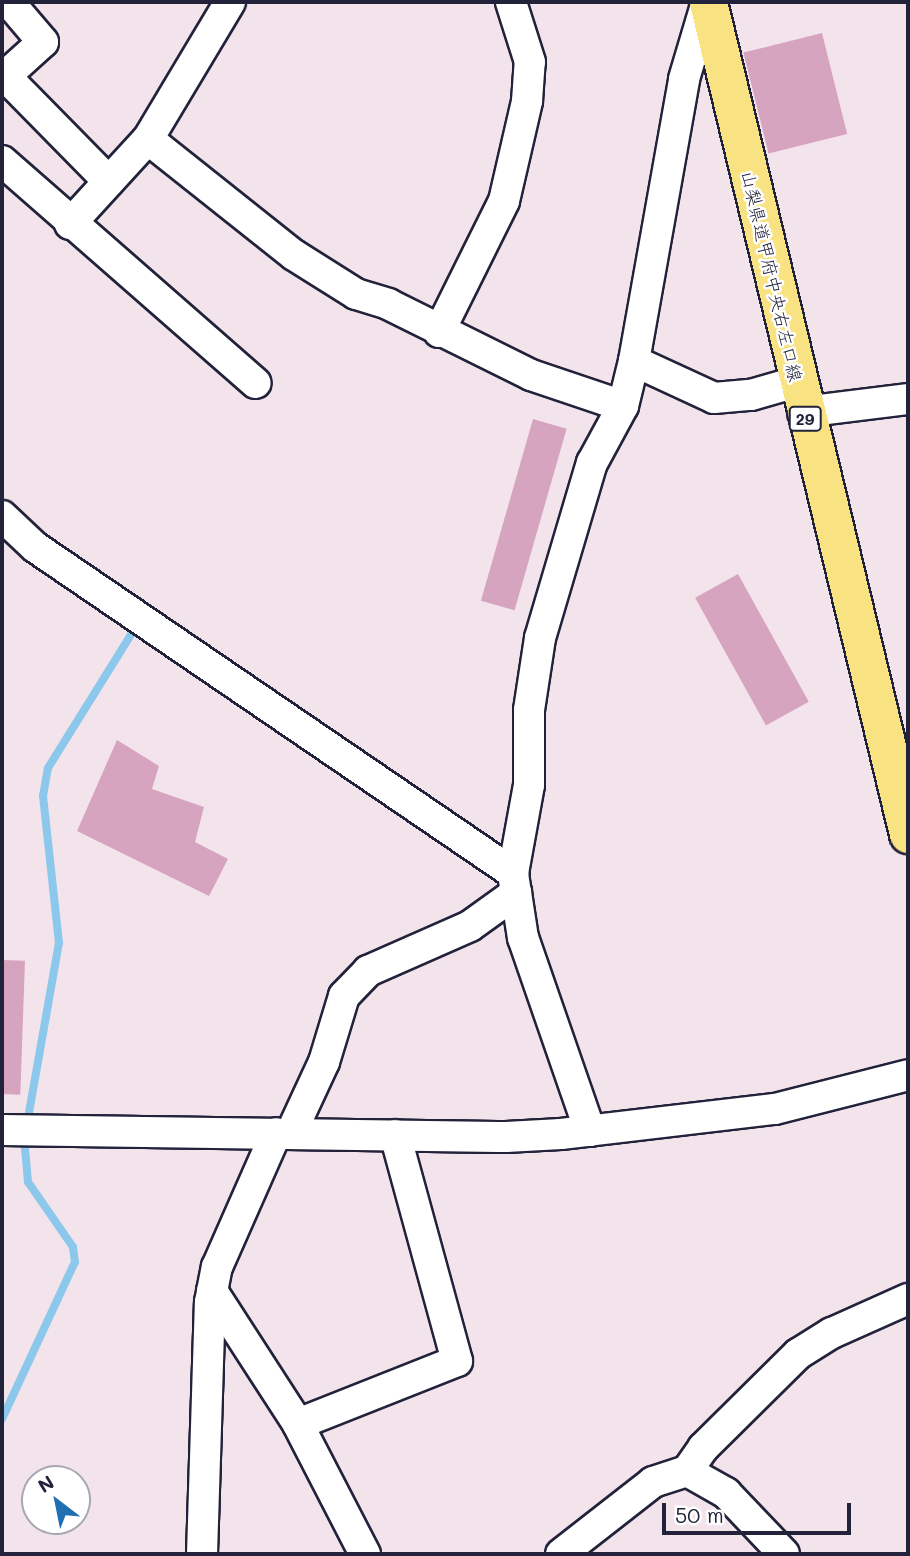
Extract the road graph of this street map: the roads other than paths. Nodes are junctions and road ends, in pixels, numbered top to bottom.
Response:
1 (9, 2) edge
2 (230, 2) edge
3 (512, 2) edge
4 (708, 2) edge
5 (3, 78) edge
6 (148, 139) junction
7 (2, 161) edge
8 (109, 182) junction
9 (70, 224) junction
10 (439, 332) junction
11 (634, 361) junction
12 (256, 383) dead end
13 (800, 397) junction
14 (908, 399) edge
15 (623, 406) junction
16 (2, 516) edge
17 (908, 834) edge
18 (515, 883) junction
19 (908, 1075) edge
20 (2, 1130) edge
21 (590, 1131) junction
22 (284, 1133) junction
23 (395, 1135) junction
24 (212, 1291) junction
25 (908, 1298) edge
26 (298, 1424) junction
27 (687, 1471) junction
28 (202, 1554) edge
29 (365, 1554) edge
30 (561, 1554) edge
31 (784, 1554) edge

1 - 5 street
2 - 6 street
3 - 10 street
4 - 11 street
4 - 13 main road, 山梨県道甲府中央右左口線 / 29
5 - 8 street
6 - 8 street
6 - 10 street
7 - 9 street
8 - 9 street
9 - 12 street
10 - 15 street
11 - 13 street
11 - 15 street
13 - 14 street
13 - 17 main road, 山梨県道甲府中央右左口線 / 29
15 - 18 street
16 - 18 street
18 - 21 street
18 - 22 street
19 - 21 street
20 - 22 street
21 - 23 street
22 - 23 street
22 - 24 street
23 - 26 street
24 - 26 street
24 - 28 street
25 - 27 street
26 - 29 street
27 - 30 street
27 - 31 street

